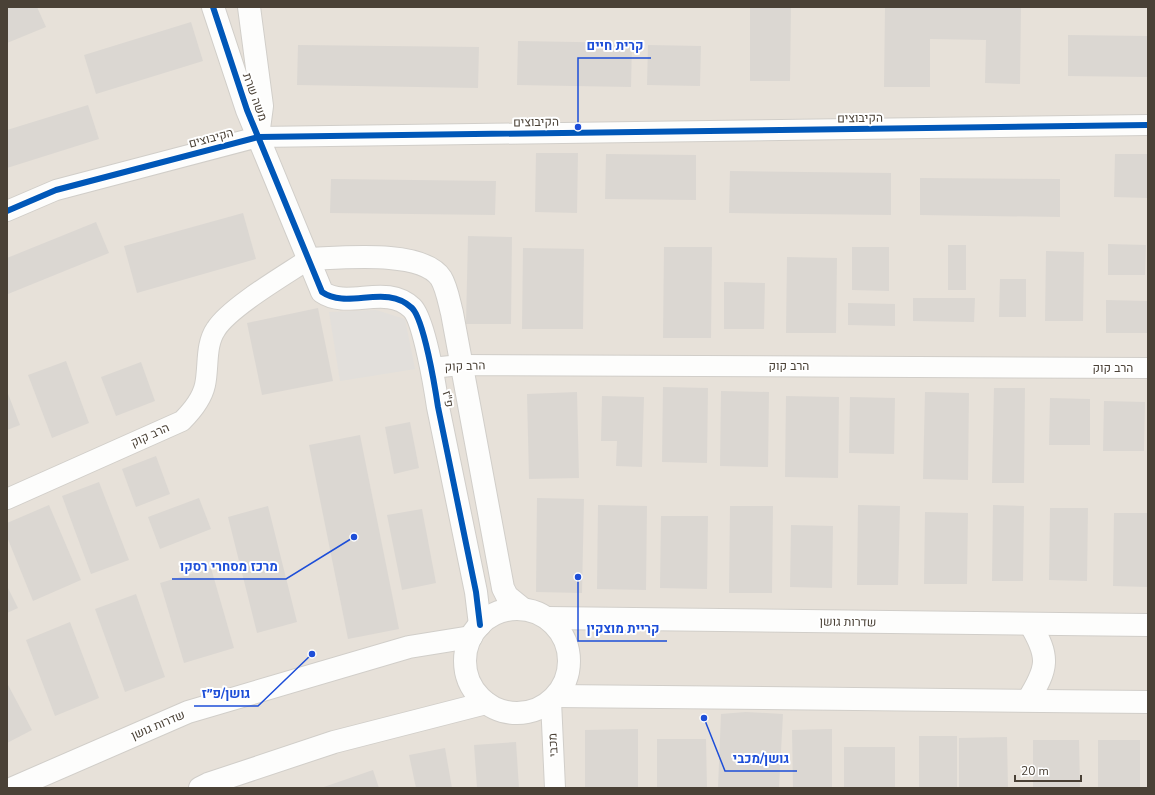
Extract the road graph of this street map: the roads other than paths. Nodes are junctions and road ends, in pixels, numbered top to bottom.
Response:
1 (214, 7) edge
2 (249, 7) edge
3 (1148, 125) edge
4 (258, 137) junction
5 (7, 211) edge
6 (309, 259) junction
7 (461, 365) junction
8 (431, 368) junction
9 (1148, 368) edge
10 (7, 499) edge
11 (523, 609) junction
12 (547, 618) junction
13 (1030, 624) junction
14 (1148, 625) edge
15 (476, 631) junction
16 (553, 698) junction
17 (1028, 700) junction
18 (1148, 702) edge
19 (486, 703) junction
20 (13, 788) edge
21 (200, 788) edge
22 (555, 788) edge

1 - 4 street, משה שרת
2 - 4 street, משה שרת
3 - 4 street, הקיבוצים
4 - 5 street, הקיבוצים
4 - 6 street, משה שרת
6 - 7 street, פ"ז
6 - 8 street, פ"ז
6 - 10 street, הרב קוק
7 - 8 street, הרב קוק
7 - 9 street, הרב קוק
7 - 11 street, פ"ז
8 - 15 street, פ"ז
11 - 12 street
11 - 15 street
12 - 13 street, שדרות גושן
12 - 16 street
13 - 14 street, שדרות גושן
13 - 17 street
15 - 19 street
15 - 20 street, שדרות גושן
16 - 17 street
16 - 19 street
16 - 22 street, מכבי
17 - 18 street
19 - 21 street

